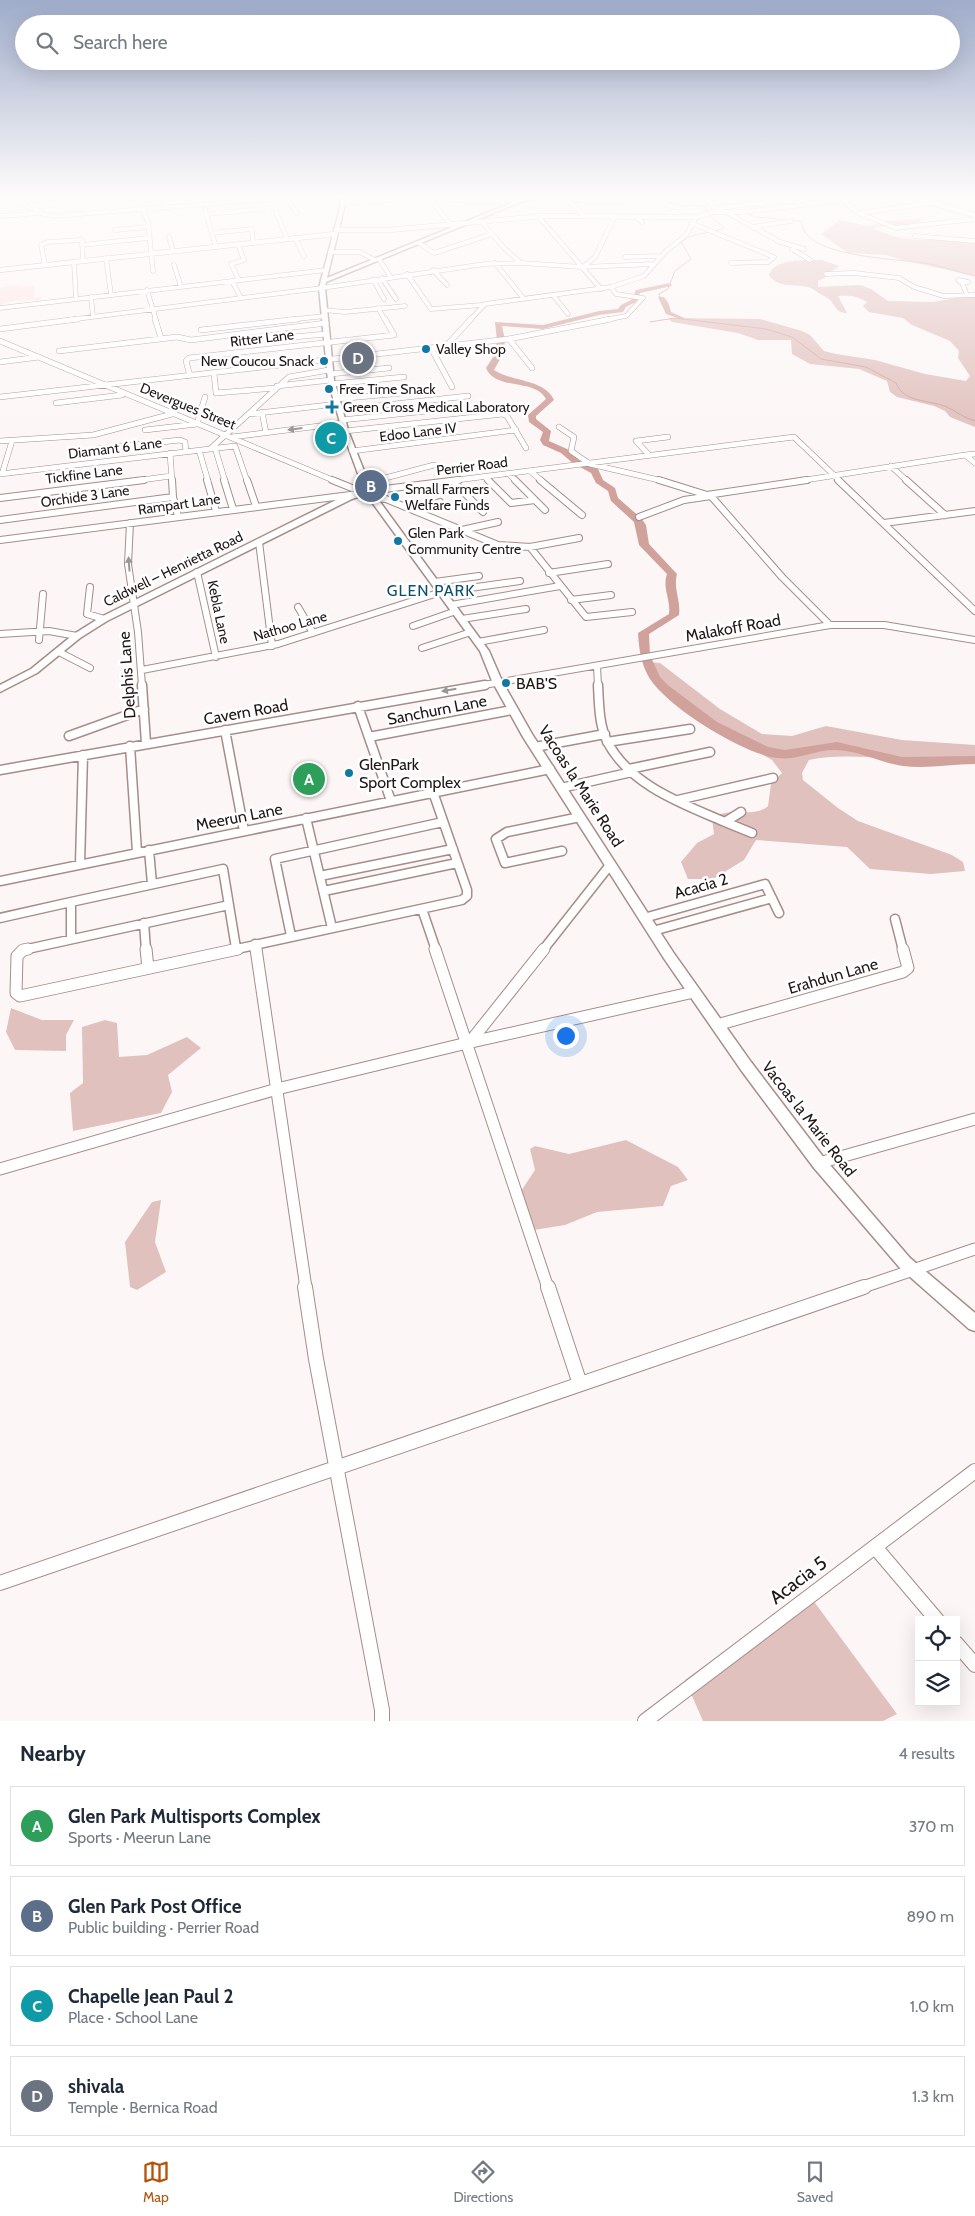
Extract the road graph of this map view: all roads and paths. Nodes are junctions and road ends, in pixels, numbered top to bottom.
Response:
1 (75, 274) edge
2 (108, 274) edge
3 (177, 274) edge
4 (236, 274) edge
5 (288, 274) edge
6 (325, 274) edge
7 (341, 274) edge
8 (404, 274) edge
9 (407, 274) edge
10 (437, 274) edge
11 (504, 274) edge
12 (589, 274) edge
13 (646, 274) edge
14 (866, 274) edge
15 (390, 276) joint
16 (382, 278) junction
17 (373, 279) junction
18 (239, 280) junction
19 (232, 281) junction
20 (324, 281) junction
21 (962, 283) dead end
22 (448, 285) dead end
23 (181, 286) junction
24 (322, 288) junction
25 (601, 288) junction
26 (611, 288) junction
27 (147, 290) junction
28 (111, 294) junction
29 (552, 295) junction
30 (967, 295) junction
31 (975, 295) edge
32 (91, 297) junction
33 (241, 298) junction
34 (76, 299) junction
35 (384, 299) dead end
36 (396, 299) dead end
37 (524, 299) junction
38 (482, 305) junction
39 (404, 306) dead end
40 (0, 308) edge
41 (378, 308) junction
42 (152, 309) junction
43 (568, 314) dead end
44 (93, 317) junction
45 (325, 317) junction
46 (0, 329) edge
47 (201, 330) dead end
48 (288, 334) dead end
49 (326, 334) junction
50 (161, 338) junction
51 (509, 339) junction
52 (0, 341) edge
53 (328, 342) junction
54 (446, 346) junction
55 (431, 348) junction
56 (59, 351) dead end
57 (39, 358) junction
58 (329, 359) junction
59 (0, 362) edge
60 (389, 368) dead end
61 (532, 368) dead end
62 (214, 373) junction
63 (190, 376) junction
64 (330, 377) junction
65 (404, 377) dead end
66 (104, 386) junction
67 (276, 387) junction
68 (452, 387) dead end
69 (413, 392) dead end
70 (125, 394) junction
71 (468, 396) dead end
72 (0, 397) edge
73 (205, 397) dead end
74 (56, 403) dead end
75 (338, 404) junction
76 (464, 407) dead end
77 (262, 412) junction
78 (172, 414) junction
79 (249, 414) junction
80 (421, 417) dead end
81 (197, 424) junction
82 (344, 425) junction
83 (559, 427) dead end
84 (145, 430) dead end
85 (516, 430) junction
86 (266, 433) junction
87 (93, 435) junction
88 (225, 435) junction
89 (232, 437) junction
90 (668, 437) dead end
91 (0, 440) edge
92 (12, 441) junction
93 (247, 444) junction
94 (235, 446) junction
95 (212, 448) junction
96 (526, 448) dead end
97 (97, 449) junction
98 (199, 450) junction
99 (352, 451) junction
100 (186, 452) junction
101 (170, 454) junction
102 (975, 454) edge
103 (649, 455) junction
104 (965, 455) junction
105 (96, 462) junction
106 (3, 463) edge
107 (975, 463) edge
108 (434, 464) dead end
109 (590, 464) junction
110 (891, 466) junction
111 (530, 471) junction
112 (1, 474) edge
113 (509, 474) junction
114 (171, 476) junction
115 (835, 476) junction
116 (485, 477) junction
117 (453, 481) junction
118 (367, 491) junction
119 (707, 495) junction
120 (173, 497) junction
121 (0, 498) edge
122 (535, 500) junction
123 (440, 502) dead end
124 (256, 506) junction
125 (233, 509) junction
126 (545, 510) dead end
127 (216, 511) junction
128 (416, 511) junction
129 (975, 511) edge
130 (482, 512) dead end
131 (582, 515) dead end
132 (945, 515) junction
133 (178, 516) junction
134 (639, 517) dead end
135 (0, 520) edge
136 (498, 522) dead end
137 (130, 523) junction
138 (884, 523) junction
139 (462, 530) junction
140 (578, 538) dead end
141 (0, 540) edge
142 (259, 542) junction
143 (530, 547) junction
144 (608, 564) dead end
145 (197, 572) junction
146 (549, 573) junction
147 (479, 576) dead end
148 (520, 581) dead end
149 (434, 582) junction
150 (560, 586) junction
151 (90, 587) dead end
152 (441, 592) junction
153 (43, 594) dead end
154 (612, 594) dead end
155 (570, 600) junction
156 (135, 604) junction
157 (298, 607) dead end
158 (526, 609) dead end
159 (975, 611) edge
160 (456, 612) junction
161 (632, 612) dead end
162 (582, 615) joint
163 (104, 619) junction
164 (830, 625) junction
165 (413, 626) dead end
166 (544, 630) dead end
167 (40, 631) junction
168 (471, 632) junction
169 (313, 633) junction
170 (0, 634) edge
171 (77, 636) junction
172 (40, 640) dead end
173 (975, 640) edge
174 (478, 642) junction
175 (272, 646) junction
176 (422, 648) dead end
177 (59, 652) junction
178 (216, 657) junction
179 (597, 666) junction
180 (90, 668) dead end
181 (142, 670) junction
182 (497, 682) junction
183 (0, 689) edge
184 (358, 706) junction
185 (144, 709) junction
186 (512, 710) junction
187 (690, 729) dead end
188 (225, 730) junction
189 (69, 736) dead end
190 (368, 737) junction
191 (606, 738) junction
192 (146, 743) junction
193 (130, 746) junction
194 (535, 748) junction
195 (710, 752) dead end
196 (83, 755) junction
197 (550, 769) junction
198 (0, 770) edge
199 (631, 771) junction
200 (773, 778) dead end
201 (561, 788) junction
202 (433, 792) junction
203 (678, 800) junction
204 (391, 801) junction
205 (741, 812) dead end
206 (580, 817) junction
207 (306, 818) junction
208 (443, 822) junction
209 (725, 822) junction
210 (244, 831) junction
211 (752, 833) dead end
212 (452, 849) junction
213 (150, 850) junction
214 (314, 850) junction
215 (136, 852) junction
216 (562, 852) dead end
217 (80, 864) junction
218 (457, 864) junction
219 (610, 865) junction
220 (320, 876) junction
221 (0, 881) edge
222 (152, 884) junction
223 (324, 891) junction
224 (772, 898) junction
225 (71, 902) junction
226 (229, 905) junction
227 (422, 909) junction
228 (779, 913) dead end
229 (0, 918) edge
230 (644, 918) junction
231 (895, 919) dead end
232 (144, 923) junction
233 (332, 928) junction
234 (653, 931) junction
235 (291, 936) junction
236 (71, 939) junction
237 (255, 944) junction
238 (236, 948) junction
239 (148, 968) junction
240 (694, 992) junction
241 (717, 1025) junction
242 (469, 1042) junction
243 (277, 1089) junction
244 (975, 1119) edge
245 (819, 1163) junction
246 (0, 1169) edge
247 (975, 1249) edge
248 (913, 1270) junction
249 (975, 1323) edge
250 (580, 1384) junction
251 (335, 1468) junction
252 (975, 1471) edge
253 (875, 1547) junction
254 (0, 1583) edge
255 (934, 1616) edge
256 (960, 1648) edge
257 (975, 1665) edge
258 (382, 1721) edge
259 (646, 1721) edge

1 - 34 street
2 - 28 street
3 - 23 street
4 - 18 street
5 - 18 street
6 - 20 main road, Vacoas la Marie Road
7 - 20 main road
8 - 15 street
9 - 38 street
10 - 22 street
11 - 37 street
12 - 25 street
13 - 26 street
14 - 30 street
15 - 16 street
16 - 17 street
16 - 36 street
17 - 24 street
17 - 35 street
18 - 19 street
19 - 23 street
19 - 33 street
20 - 24 main road, Vacoas la Marie Road
21 - 30 street
23 - 27 street
24 - 33 street
24 - 45 main road, Vacoas la Marie Road
25 - 26 street
25 - 29 street
26 - 51 street
27 - 28 street
27 - 42 street
28 - 32 street
29 - 37 street
29 - 43 street
30 - 31 street
32 - 34 street
32 - 44 street
33 - 42 street
34 - 40 street
37 - 38 street
38 - 54 street
39 - 41 street
41 - 45 street
41 - 53 street
42 - 44 street
42 - 50 street
44 - 46 street
45 - 47 street
45 - 49 main road, Vacoas la Marie Road
45 - 50 street
48 - 49 street
49 - 53 main road, Vacoas la Marie Road
50 - 56 street
51 - 54 street
51 - 61 street
52 - 57 street, Devergues Street
53 - 58 main road, Vacoas la Marie Road
53 - 63 street, Ritter Lane
54 - 55 street
55 - 58 street
55 - 68 street
57 - 59 street
57 - 66 street, Devergues Street
58 - 62 street
58 - 64 main road, Vacoas la Marie Road
60 - 64 street
62 - 63 street
62 - 67 street
63 - 66 street
64 - 65 street
64 - 67 street
64 - 67 street
64 - 75 main road, Vacoas la Marie Road
66 - 70 street, Devergues Street
66 - 72 street
67 - 79 street
69 - 75 street
70 - 74 street
70 - 78 street, Devergues Street
71 - 75 street
73 - 81 street
75 - 77 street
75 - 82 main road, Vacoas la Marie Road
76 - 82 street
77 - 79 street
77 - 86 street
78 - 81 street, Devergues Street
78 - 87 street
79 - 88 street
80 - 82 street
81 - 84 street
81 - 88 street, Devergues Street
82 - 85 street
82 -> 86 street
82 - 99 main road, Vacoas la Marie Road
83 - 109 street
85 - 96 street
85 - 99 street, Edoo Lane IV
86 - 89 street
87 - 92 street
87 - 97 street
88 - 89 street, Devergues Street
88 - 95 street
89 - 93 street, Devergues Street
90 - 103 street
91 - 92 street
92 - 106 street
93 - 94 street, Diamant 6 Lane
93 - 118 street, Devergues Street
94 - 95 street, Diamant 6 Lane
94 - 124 street
95 - 98 street, Diamant 6 Lane
95 - 125 street
97 - 100 street
97 - 105 street
98 - 100 street, Diamant 6 Lane
98 - 127 street
99 - 118 main road, Vacoas la Marie Road
100 - 101 street, Diamant 6 Lane
101 - 105 street, Diamant 6 Lane
101 - 114 street
102 - 104 street
103 - 109 street, Perrier Road
103 - 115 street, Perrier Road
104 - 107 street
104 - 110 street
105 - 112 street, Diamant 6 Lane
106 - 112 street
108 - 118 street
109 - 111 street, Perrier Road
109 - 119 street
110 - 115 street
110 - 132 street
111 - 113 street, Perrier Road
111 - 131 street
113 - 116 street, Perrier Road
113 - 122 street
114 - 120 street
114 - 121 street, Tickfine Lane
115 - 119 street
115 - 138 street
116 - 117 street, Perrier Road
116 - 122 street
117 - 118 street, Perrier Road
117 - 130 street
118 - 124 street, Rampart Lane
118 - 128 street, Devergues Street
118 - 142 main road, Caldwell – Henrietta Road
118 - 149 main road, Vacoas la Marie Road
119 - 134 street
119 - 164 street
120 - 133 street
120 - 135 street, Orchide 3 Lane
122 - 126 street
123 - 128 street
124 - 125 street, Rampart Lane
125 - 127 street, Rampart Lane
127 - 133 street, Rampart Lane
128 - 139 street, Devergues Street
129 - 132 street
132 - 138 street
133 - 137 street, Rampart Lane
136 - 139 street
137 - 141 street, Rampart Lane
156 -> 137 street, Delphis Lane
138 - 159 street
139 - 143 street, Devergues Street
140 - 143 street, Devergues Street
142 - 145 main road, Caldwell – Henrietta Road
142 - 175 street
143 - 146 street
144 - 146 street
145 - 156 main road, Caldwell – Henrietta Road
145 - 178 street, Kebla Lane
146 - 150 street
147 - 149 street
148 - 152 street, Nathoo Lane
149 - 152 main road, Vacoas la Marie Road
150 - 155 street
150 - 160 street
151 - 163 street
152 - 160 main road, Vacoas la Marie Road
152 - 169 street, Nathoo Lane
153 - 167 street
154 - 155 street
155 - 162 street
156 - 163 main road, Caldwell – Henrietta Road
156 - 181 street, Delphis Lane
157 - 169 street
158 - 160 street
160 - 165 street
160 - 168 main road, Vacoas la Marie Road
161 - 162 street
163 - 171 main road, Caldwell – Henrietta Road
164 - 173 street, Malakoff Road
164 - 179 street, Malakoff Road
166 - 174 street
167 - 170 street
167 - 171 street
167 - 172 street
168 - 174 main road, Vacoas la Marie Road
168 - 176 street
169 - 175 street, Nathoo Lane
171 - 177 main road, Caldwell – Henrietta Road
174 - 182 main road, Vacoas la Marie Road
175 - 178 street, Nathoo Lane
177 - 180 street
177 - 183 main road, Caldwell – Henrietta Road
178 - 181 street, Nathoo Lane
179 - 182 street, Malakoff Road
179 - 191 street
181 - 185 street, Delphis Lane
182 -> 184 street, Cavern Road
182 - 186 main road, Vacoas la Marie Road
184 - 188 street, Cavern Road
184 - 190 street
185 - 189 street
185 - 192 street, Delphis Lane
186 - 190 street, Sanchurn Lane
186 - 194 main road, Vacoas la Marie Road
187 - 191 street
188 - 192 street, Cavern Road
188 - 210 street
190 - 204 street
191 - 194 street
191 - 199 street
192 - 193 street, Cavern Road
193 - 196 street, Cavern Road
193 - 215 street
194 - 197 main road, Vacoas la Marie Road
195 - 199 street
196 - 198 street, Cavern Road
196 - 217 street
197 - 201 main road, Vacoas la Marie Road
197 - 202 street, Meerun Lane
199 - 201 street
199 - 203 street
200 - 203 street
201 - 206 main road, Vacoas la Marie Road
202 - 204 street, Meerun Lane
202 - 208 street
203 - 209 street
204 - 207 street, Meerun Lane
205 - 209 street
206 - 216 street
206 - 219 main road, Vacoas la Marie Road
207 - 210 street, Meerun Lane
207 - 214 street
208 - 212 street
208 - 214 street
209 - 211 street
210 - 213 street, Meerun Lane
212 - 218 street
212 - 220 street
213 - 215 street, Meerun Lane
213 - 222 street
214 - 220 street
214 - 235 street
215 - 217 street, Meerun Lane
217 - 221 street, Meerun Lane
218 - 223 street
218 - 227 street
219 - 230 main road, Vacoas la Marie Road
219 - 242 street
220 - 223 street
222 - 225 street
222 - 226 street
223 - 233 street
224 - 228 street
224 - 230 street, Acacia 2
224 - 234 street
225 - 229 street
225 - 236 street
226 - 232 street
226 - 238 street
227 - 233 street
227 - 242 street
230 - 234 main road, Vacoas la Marie Road
231 - 241 street, Erahdun Lane
232 - 236 street
232 - 239 street
233 - 235 street
234 - 240 main road, Vacoas la Marie Road
235 - 237 street
236 - 239 street
237 - 238 street
237 - 243 street
238 - 239 street
240 - 241 main road, Vacoas la Marie Road
240 - 242 street
241 - 245 main road, Vacoas la Marie Road
242 - 243 street
242 - 250 street
243 - 246 street
243 - 251 street
244 - 245 street
245 - 248 main road, Vacoas la Marie Road
247 - 248 street
248 - 249 main road, Vacoas la Marie Road
248 - 250 street
250 - 251 street
251 - 254 street
251 - 258 street
252 - 253 street, Acacia 5
253 - 255 street
253 - 259 street, Acacia 5
256 - 257 street

